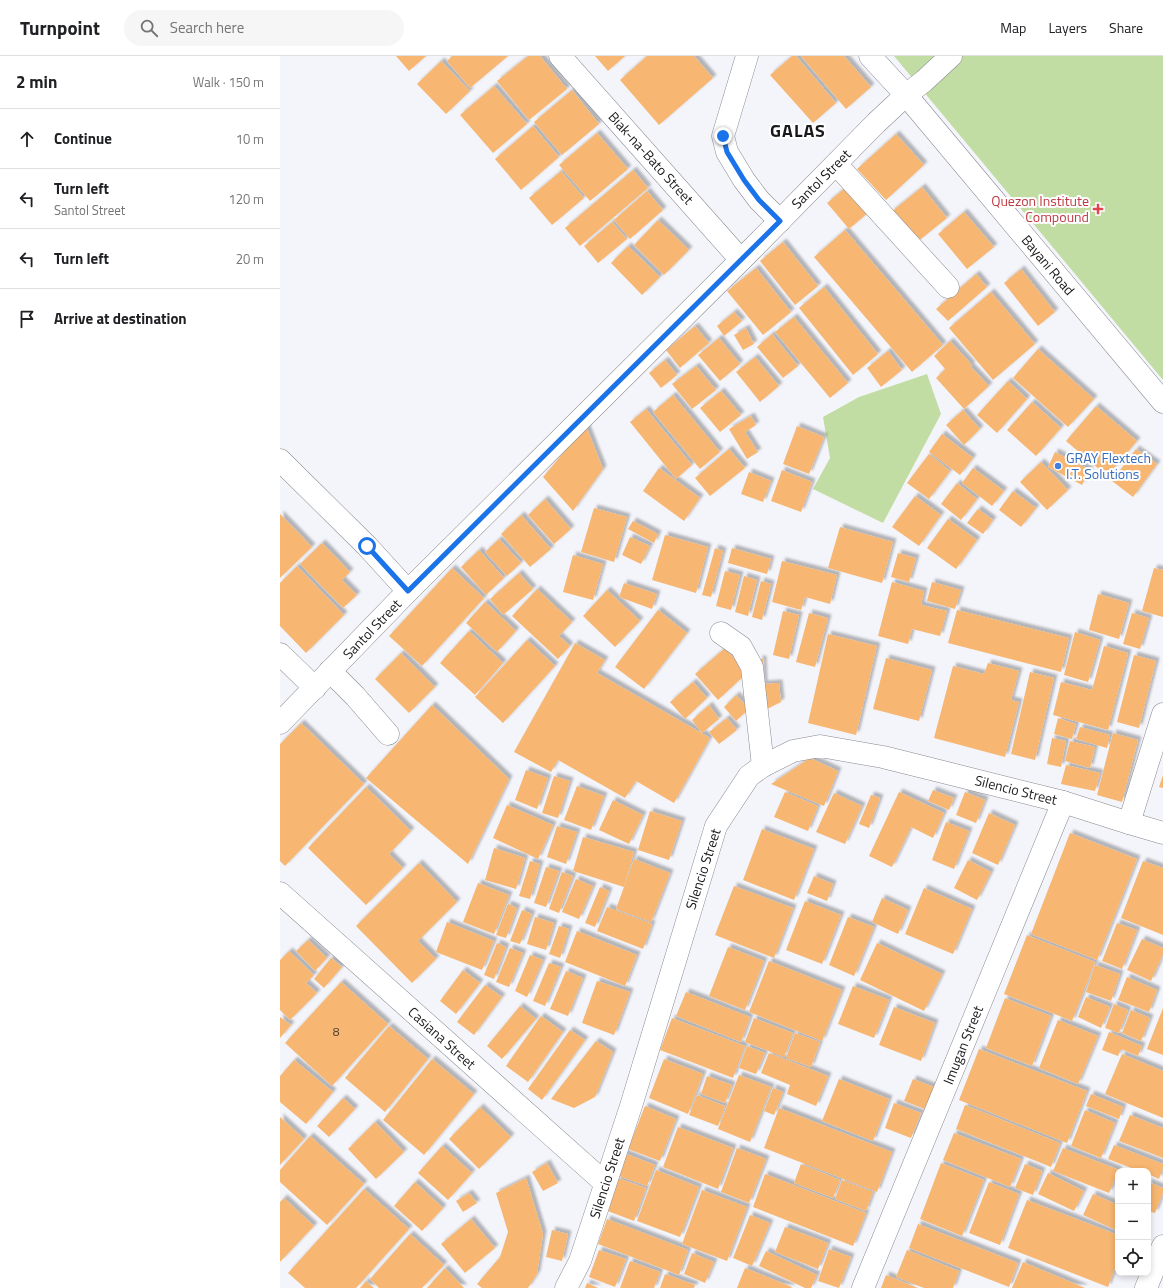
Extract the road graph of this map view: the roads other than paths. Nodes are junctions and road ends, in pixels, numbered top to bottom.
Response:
1 (560, 56) edge
2 (747, 56) edge
3 (870, 56) edge
4 (951, 56) edge
5 (906, 95) junction
6 (836, 164) junction
7 (780, 221) junction
8 (740, 260) junction
9 (948, 287) dead end
10 (1163, 402) edge
11 (280, 460) edge
12 (408, 591) junction
13 (721, 633) dead end
14 (280, 654) edge
15 (330, 671) junction
16 (315, 688) junction
17 (1163, 714) edge
18 (280, 723) edge
19 (388, 734) dead end
20 (762, 766) junction
21 (1063, 802) junction
22 (1129, 823) junction
23 (1163, 833) edge
24 (280, 893) edge
25 (605, 1183) junction
26 (1163, 1246) edge
27 (566, 1288) edge
28 (863, 1288) edge
29 (1146, 1288) edge

1 - 8 street, Biak-na-Bato Street
2 - 7 street
3 - 5 street, Bayani Road
4 - 5 street, Santol Street
5 - 6 street, Santol Street
5 - 10 street, Bayani Road
6 - 7 street, Santol Street
6 - 9 street
7 - 8 street, Santol Street
8 - 12 street, Santol Street
11 - 12 street
12 - 15 street, Santol Street
13 - 20 street
14 - 16 street
15 - 16 street, Santol Street
15 - 19 street
16 - 18 street, Santol Street
17 - 22 street
20 - 21 street, Silencio Street
20 - 25 street, Silencio Street
21 - 22 street, Silencio Street
21 - 28 street, Imugan Street
22 - 23 street, Silencio Street
24 - 25 street, Casiana Street
25 - 27 street, Silencio Street
26 - 29 street

